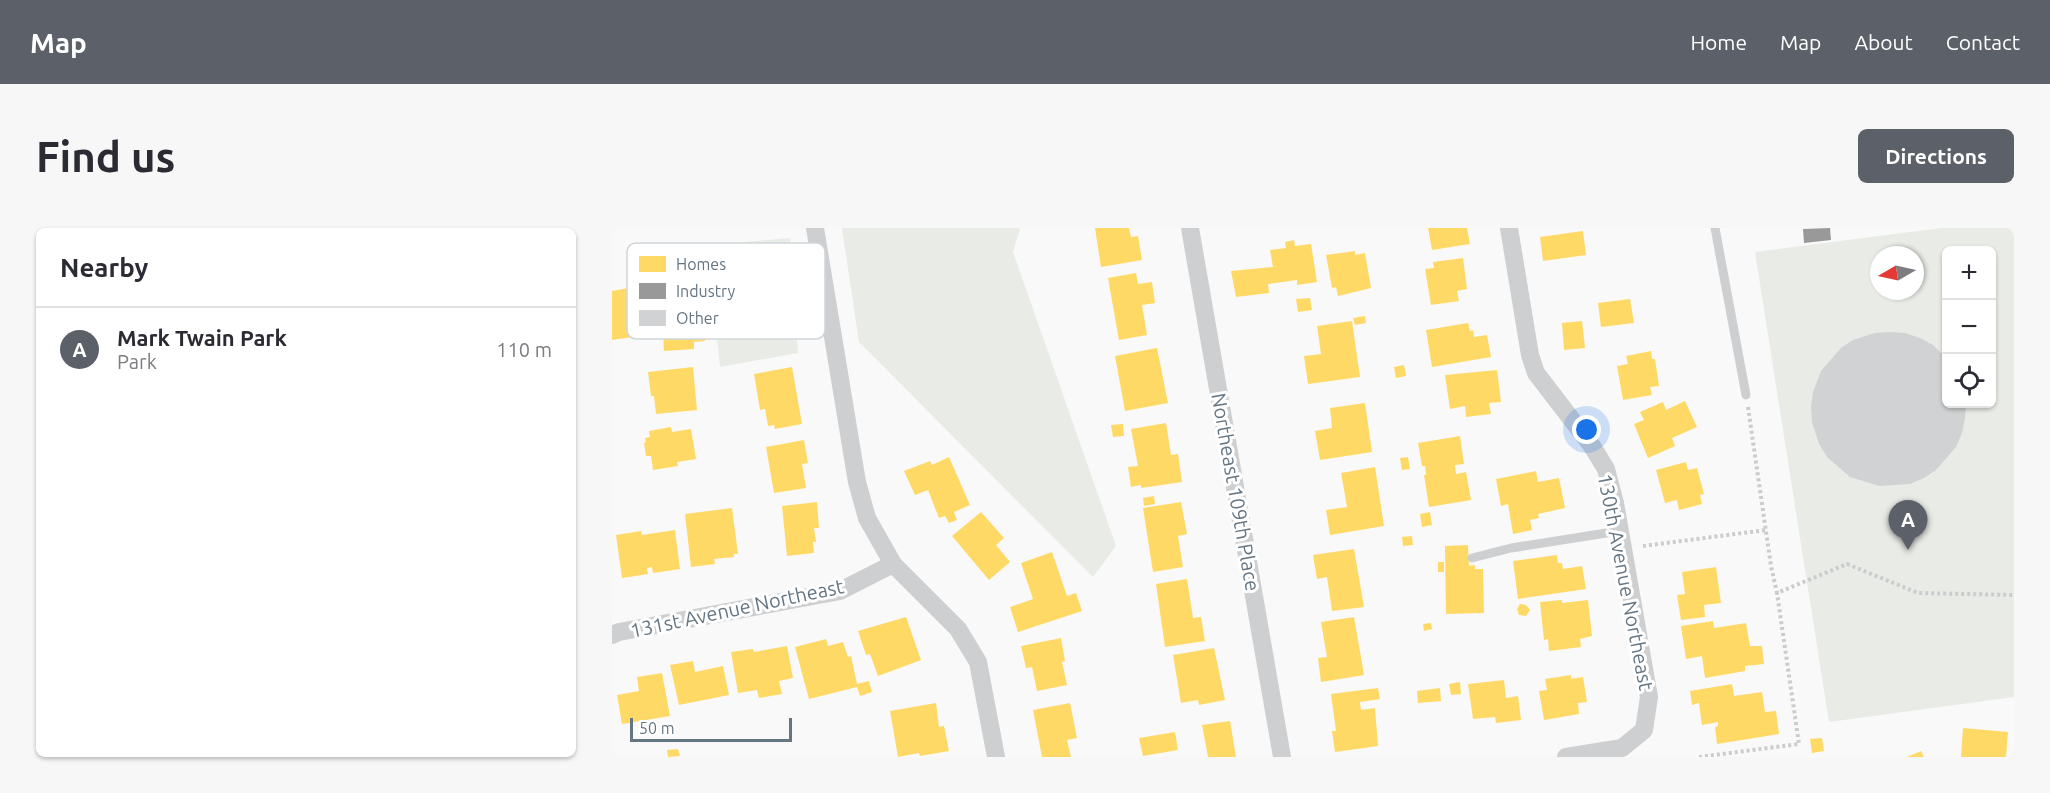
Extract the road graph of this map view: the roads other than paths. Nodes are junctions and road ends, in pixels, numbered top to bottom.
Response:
1 (815, 228) edge
2 (1190, 228) edge
3 (1509, 228) edge
4 (1715, 228) edge
5 (817, 243) edge
6 (825, 288) edge
7 (1746, 395) road end
8 (1619, 531) junction
9 (1472, 558) dead end
10 (893, 564) junction
11 (612, 635) edge
12 (996, 757) edge
13 (1282, 757) edge
14 (1566, 757) edge

1 - 5 street
2 - 13 street, Northeast 109th Place
3 - 8 street, 130th Avenue Northeast
4 - 7 lane
6 - 10 street
8 - 9 lane
8 - 14 street, 130th Avenue Northeast
10 - 11 street, 131st Avenue Northeast
10 - 12 street

